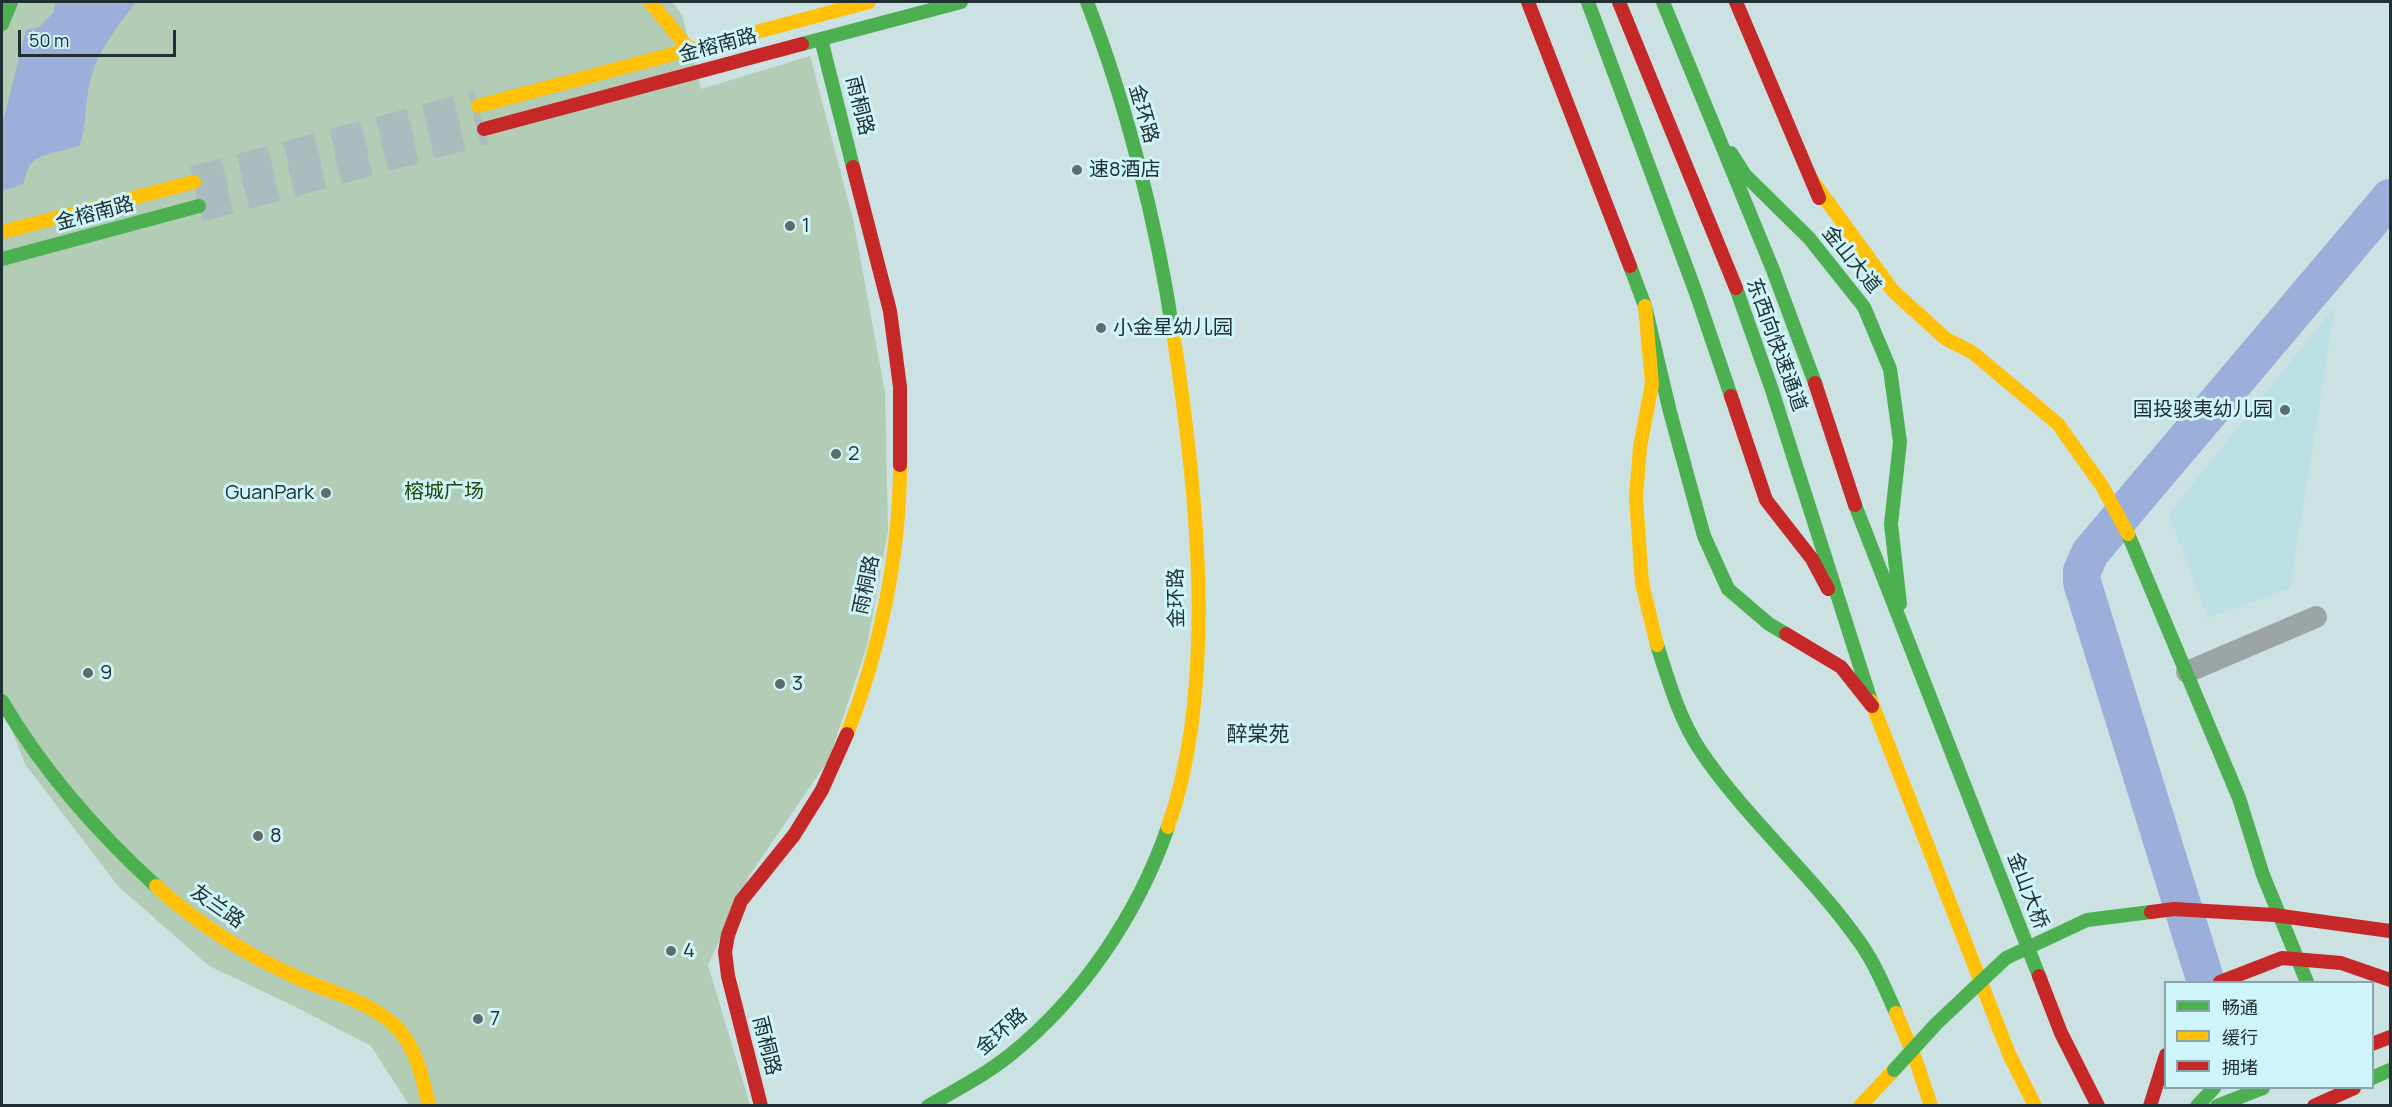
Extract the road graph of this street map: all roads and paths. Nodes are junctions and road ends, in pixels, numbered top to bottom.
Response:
1 (11, 2) edge
2 (650, 2) edge
3 (869, 2) edge
4 (961, 2) edge
5 (1087, 2) edge
6 (1528, 2) edge
7 (1588, 2) edge
8 (1619, 2) edge
9 (1656, 2) edge
10 (1663, 2) edge
11 (1736, 2) edge
12 (2, 24) edge
13 (821, 39) junction
14 (689, 50) junction
15 (478, 106) tunnel mouth
16 (484, 129) tunnel mouth
17 (1811, 178) junction
18 (194, 182) tunnel mouth
19 (200, 206) tunnel mouth
20 (2, 232) edge
21 (1833, 232) dead end
22 (2, 259) edge
23 (1847, 264) dead end
24 (1645, 306) junction
25 (1864, 307) junction
26 (2316, 617) dead end
27 (1902, 620) junction
28 (1849, 627) junction
29 (2187, 672) junction
30 (1927, 688) joint
31 (2, 701) edge
32 (1874, 710) junction
33 (2263, 875) junction
34 (2391, 931) edge
35 (2270, 976) dead end
36 (2391, 980) edge
37 (2223, 981) edge
38 (2307, 981) edge
39 (2391, 1037) edge
40 (2374, 1044) edge
41 (2164, 1061) edge
42 (1894, 1070) junction
43 (2391, 1070) edge
44 (2374, 1078) edge
45 (2213, 1089) edge
46 (2260, 1089) edge
47 (2348, 1089) edge
48 (429, 1106) edge
49 (761, 1106) edge
50 (928, 1106) edge
51 (1860, 1106) edge
52 (1879, 1106) edge
53 (1931, 1106) edge
54 (2035, 1106) edge
55 (2098, 1106) edge
56 (2150, 1106) edge
57 (2197, 1106) edge
58 (2217, 1106) edge
59 (2314, 1106) edge

1 - 12 main road
2 - 14 main road
3 - 14 main road, 金榕南路
4 - 13 main road, 金榕南路
5 - 50 main road, 金环路
6 - 24 main road
7 - 28 main road
8 - 28 main road, 东西向快速通道
9 - 25 main road, 金山大道
10 - 27 main road, 东西向快速通道, bridge
11 - 17 main road
13 - 16 main road, 金榕南路
13 - 49 main road, 雨桐路
14 - 15 main road, 金榕南路
17 - 21 main road
17 - 29 main road
18 - 20 main road, 金榕南路
19 - 22 main road, 金榕南路
23 - 25 main road
24 - 32 main road
24 - 53 main road
25 - 27 main road, 金山大道
26 - 29 street
27 - 30 main road, 东西向快速通道
28 - 32 main road, 东西向快速通道
29 - 33 main road
30 - 55 main road, 金山大桥
31 - 48 main road, 友兰路
32 - 54 main road
33 - 35 main road
33 - 38 main road
34 - 42 main road, bridge
36 - 37 main road, bridge
39 - 40 main road
41 - 56 main road
42 - 51 main road
42 - 52 main road
43 - 44 main road
45 - 57 main road
46 - 58 main road
47 - 59 main road

